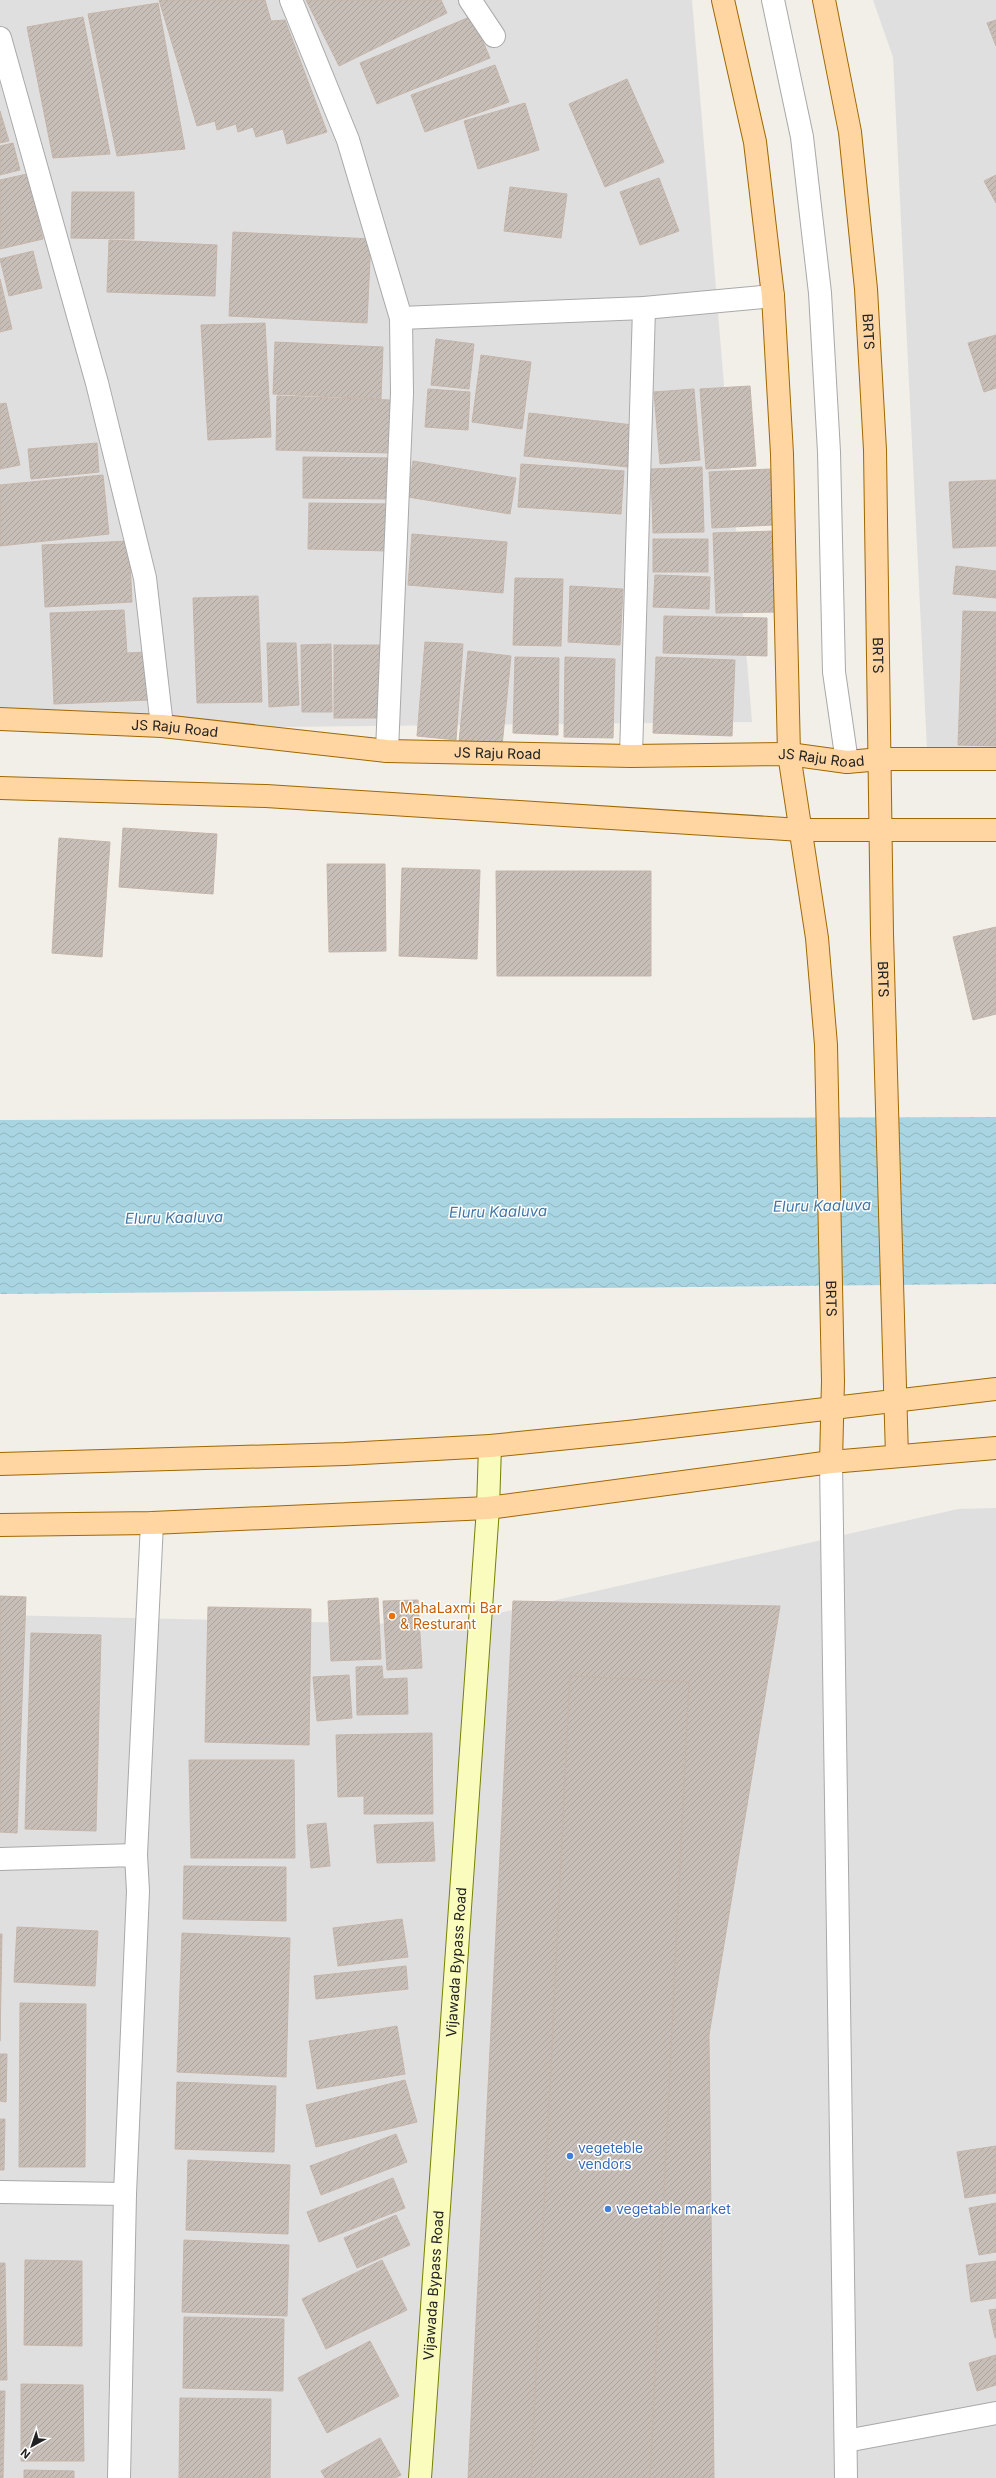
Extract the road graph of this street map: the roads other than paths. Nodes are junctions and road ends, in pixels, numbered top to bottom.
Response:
1 (291, 0) edge
2 (470, 0) edge
3 (723, 0) edge
4 (773, 0) edge
5 (824, 0) edge
6 (494, 36) dead end
7 (0, 38) edge
8 (773, 296) junction
9 (644, 308) junction
10 (402, 318) junction
11 (0, 720) edge
12 (162, 726) junction
13 (387, 751) junction
14 (790, 754) junction
15 (631, 756) junction
16 (881, 759) junction
17 (996, 759) edge
18 (847, 762) junction
19 (0, 788) edge
20 (882, 828) junction
21 (801, 830) junction
22 (996, 830) edge
23 (996, 1389) edge
24 (895, 1402) junction
25 (832, 1407) junction
26 (490, 1446) junction
27 (996, 1448) edge
28 (897, 1456) junction
29 (831, 1462) junction
30 (0, 1464) edge
31 (488, 1508) junction
32 (152, 1523) junction
33 (0, 1526) edge
34 (136, 1855) junction
35 (0, 1859) edge
36 (0, 2192) edge
37 (126, 2194) junction
38 (996, 2413) edge
39 (846, 2441) junction
40 (119, 2478) edge
41 (420, 2478) edge
42 (846, 2478) edge

1 - 10 street
2 - 6 street
3 - 8 main road, BRTS
4 - 18 street
5 - 16 main road, BRTS
7 - 12 street
8 - 9 street
8 - 14 main road, BRTS
9 - 10 street
9 - 15 street
10 - 13 street
11 - 12 main road, JS Raju Road
12 - 13 main road, JS Raju Road
13 - 15 main road, JS Raju Road
14 - 15 main road, JS Raju Road
14 - 18 main road, JS Raju Road
14 - 21 main road, BRTS
16 - 17 main road, JS Raju Road
16 - 18 main road, JS Raju Road
16 - 20 main road, BRTS
19 - 21 main road
20 - 21 main road
20 - 22 main road
20 - 24 main road, BRTS
21 - 25 main road, BRTS
23 - 24 main road
24 - 25 main road
24 - 28 main road, BRTS
25 - 26 main road
25 - 29 main road, BRTS
26 - 30 main road
26 - 31 main road, Vijawada Bypass Road
27 - 28 main road
28 - 29 main road
29 - 31 main road
29 - 39 street
31 - 32 main road
31 - 41 main road, Vijawada Bypass Road
32 - 33 main road
32 - 34 street
34 - 35 street
34 - 37 street
36 - 37 street
37 - 40 street
38 - 39 street
39 - 42 street

